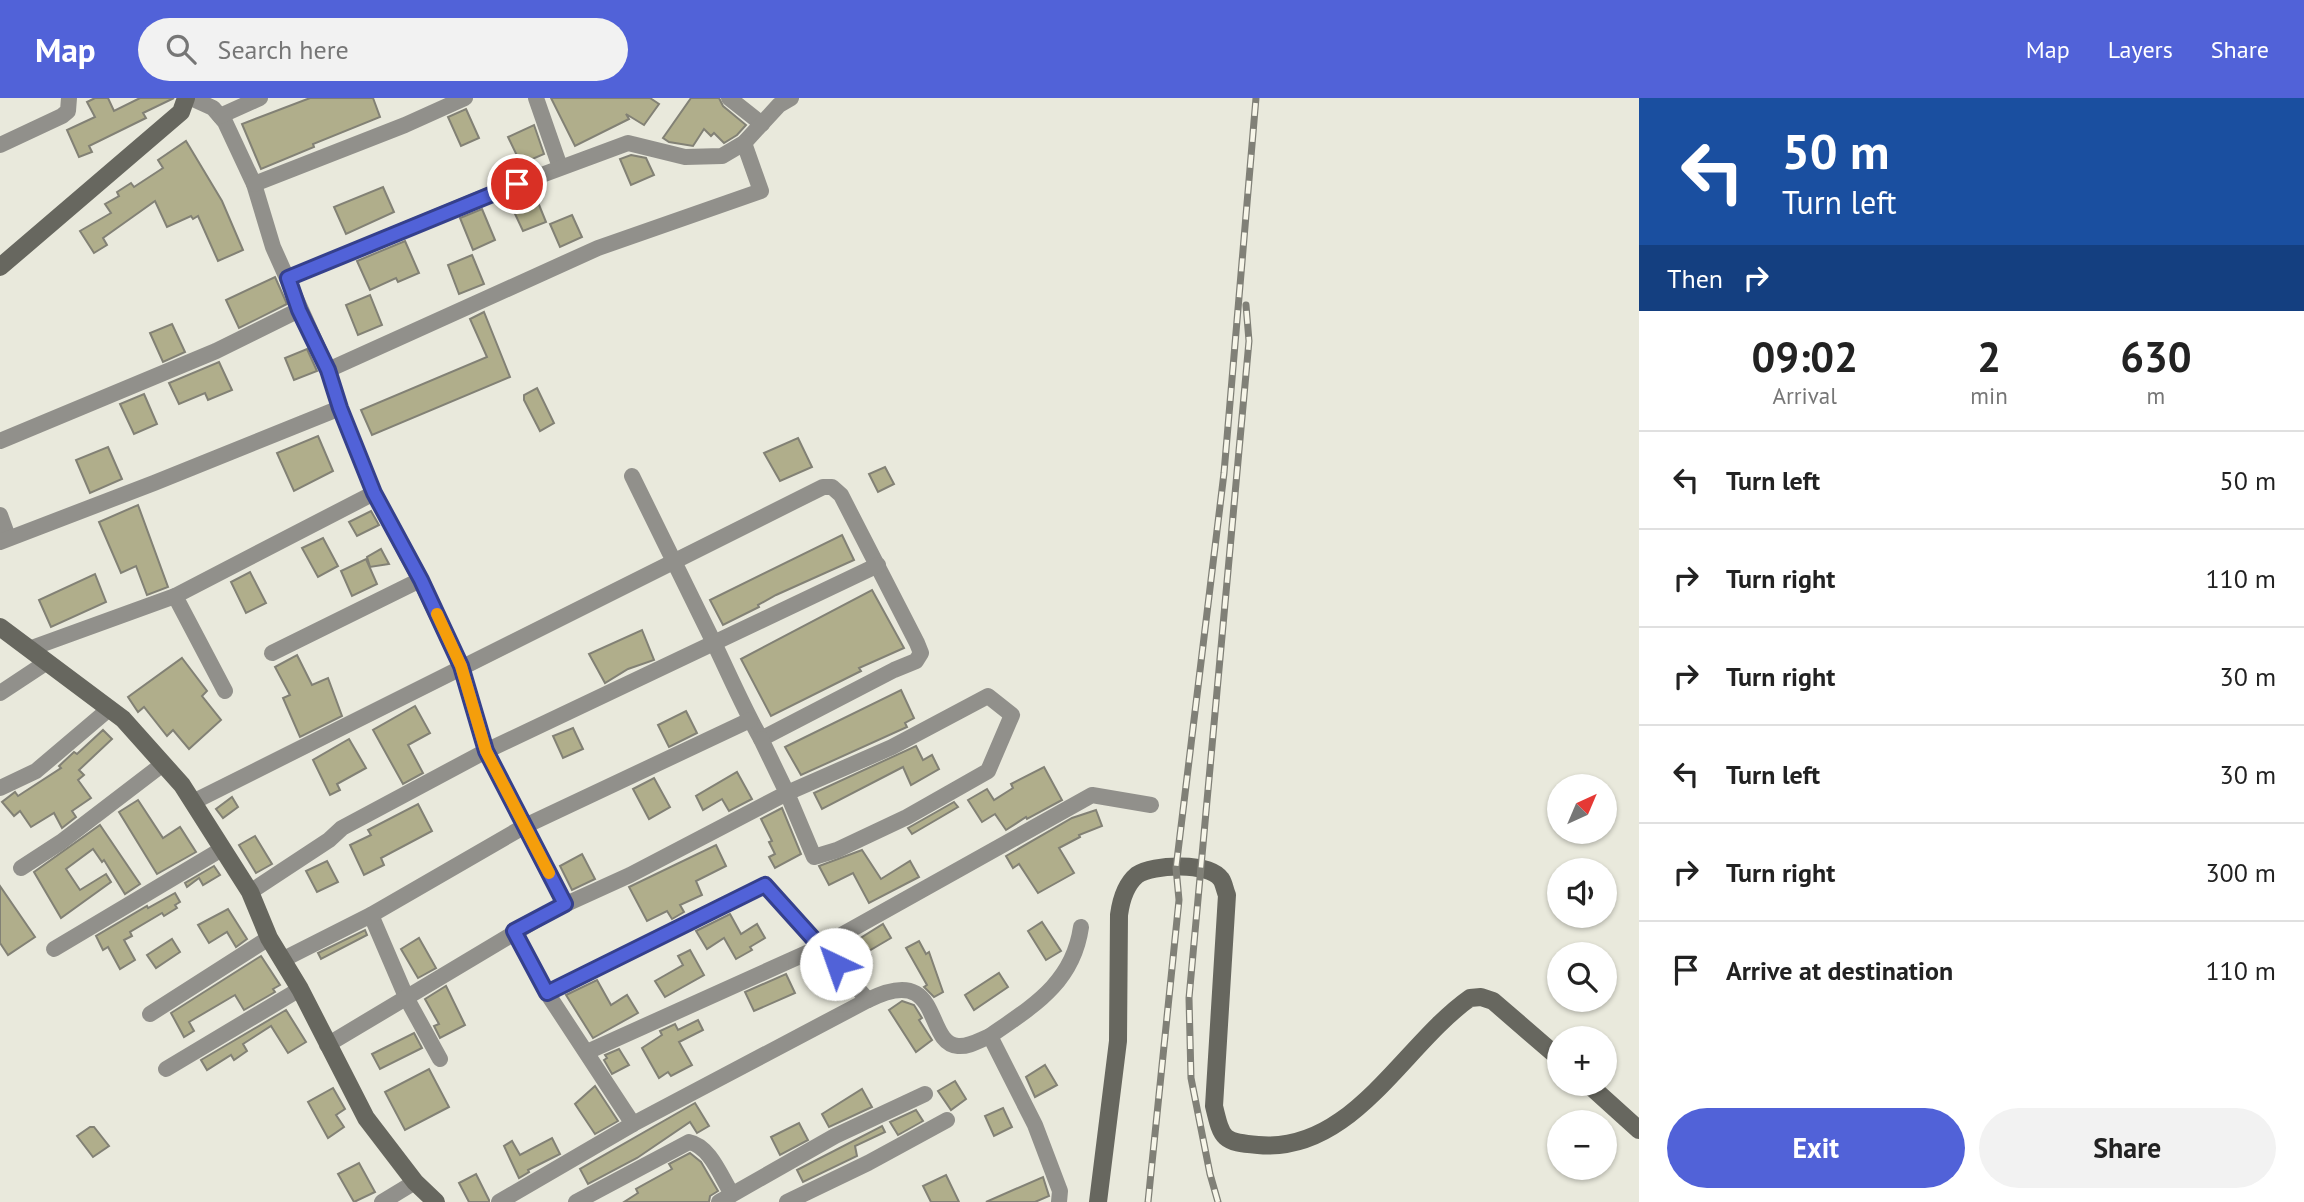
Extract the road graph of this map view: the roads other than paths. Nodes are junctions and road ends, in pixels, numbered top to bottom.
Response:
1 (69, 98) edge
2 (189, 98) edge
3 (261, 98) edge
4 (465, 98) edge
5 (536, 98) edge
6 (729, 98) edge
7 (791, 98) edge
8 (220, 116) junction
9 (762, 124) junction
10 (744, 143) junction
11 (0, 145) edge
12 (560, 167) junction
13 (254, 184) junction
14 (0, 267) edge
15 (288, 278) junction
16 (299, 310) junction
17 (328, 370) junction
18 (340, 408) junction
19 (0, 441) edge
20 (632, 476) dead end
21 (374, 493) junction
22 (0, 515) edge
23 (4, 539) edge
24 (674, 563) junction
25 (878, 565) junction
26 (421, 580) junction
27 (175, 596) junction
28 (0, 627) edge
29 (713, 641) junction
30 (29, 649) junction
31 (272, 653) dead end
32 (47, 662) junction
33 (461, 666) junction
34 (225, 691) dead end
35 (0, 693) edge
36 (109, 709) junction
37 (750, 720) junction
38 (761, 739) junction
39 (486, 751) junction
40 (163, 764) junction
41 (0, 788) edge
42 (787, 793) junction
43 (193, 802) junction
44 (1150, 805) dead end
45 (525, 826) junction
46 (222, 849) junction
47 (21, 868) dead end
48 (250, 892) junction
49 (565, 904) junction
50 (371, 915) junction
51 (1082, 927) dead end
52 (514, 931) junction
53 (269, 938) junction
54 (820, 947) junction
55 (54, 949) dead end
56 (282, 960) junction
57 (300, 989) junction
58 (547, 993) junction
59 (407, 999) junction
60 (868, 1000) junction
61 (149, 1014) dead end
62 (990, 1037) junction
63 (327, 1045) junction
64 (1547, 1048) edge
65 (587, 1052) junction
66 (440, 1059) dead end
67 (166, 1069) dead end
68 (925, 1094) dead end
69 (1601, 1096) edge
70 (947, 1120) dead end
71 (633, 1124) junction
72 (1639, 1130) edge
73 (415, 1182) junction
74 (726, 1198) edge
75 (382, 1202) edge
76 (436, 1202) edge
77 (499, 1202) edge
78 (576, 1202) edge
79 (787, 1202) edge
80 (1059, 1202) edge
81 (1098, 1202) edge

1 - 11 street
2 - 8 street
2 - 14 street
3 - 8 street
4 - 13 street
5 - 12 street
6 - 9 street
7 - 9 street
8 - 13 street
9 - 10 street
10 - 12 street
10 - 17 street
12 - 15 street
13 - 15 street
15 - 16 street
16 - 17 street
16 - 19 street
17 - 18 street
18 - 21 street
18 - 23 street
20 - 24 street
21 - 26 street
21 - 27 street
22 - 23 street
24 - 25 street
24 - 29 street
24 - 33 street
25 - 29 street
25 - 38 street
26 - 31 street
26 - 33 street
27 - 30 street
27 - 34 street
28 - 30 street
29 - 37 street
29 - 39 street
30 - 32 street
32 - 35 street
32 - 36 street
33 - 39 street
33 - 43 street
36 - 40 street
36 - 41 street
37 - 38 street
37 - 45 street
38 - 42 street
39 - 45 street
39 - 48 street
40 - 43 street
40 - 47 street
42 - 42 street
42 - 49 street
43 - 46 street
44 - 54 street
45 - 49 street
45 - 50 street
46 - 48 street
46 - 55 street
48 - 53 street
49 - 52 street
50 - 56 street
50 - 59 street
51 - 62 street
52 - 58 street
52 - 59 street
53 - 56 street
53 - 61 street
54 - 58 street
54 - 60 street
54 - 65 street
56 - 57 street
57 - 63 street
57 - 67 street
58 - 65 street
59 - 63 street
59 - 66 street
60 - 62 street
60 - 71 street
62 - 80 street
63 - 73 street
64 - 81 street
65 - 71 street
68 - 74 street
69 - 72 street
70 - 79 street
71 - 77 street
73 - 75 street
73 - 76 street
74 - 78 street

